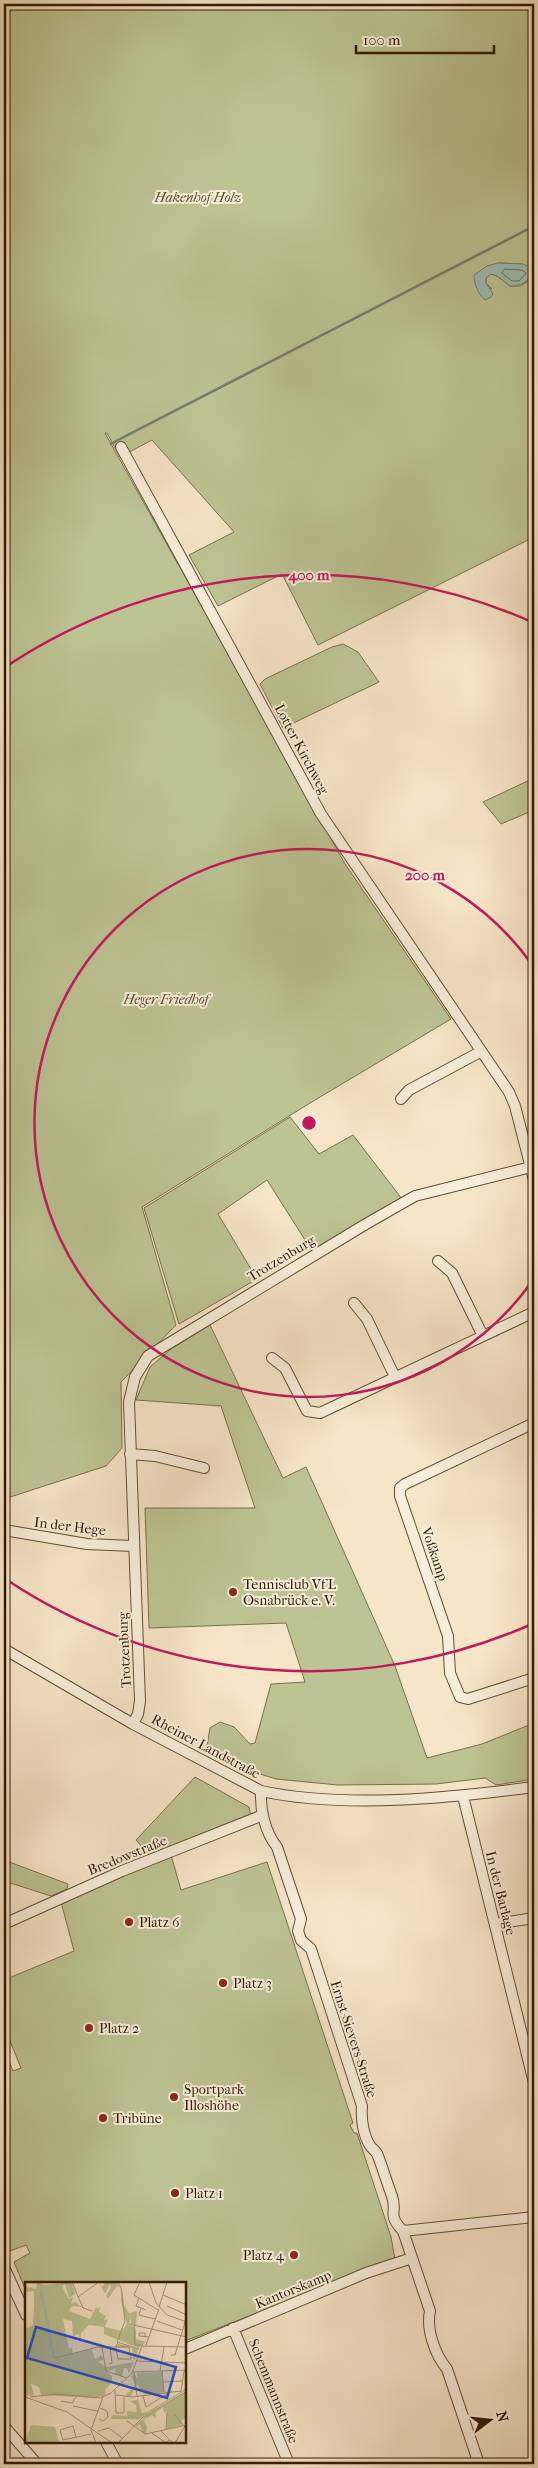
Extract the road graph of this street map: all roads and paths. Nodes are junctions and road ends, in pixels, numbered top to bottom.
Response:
1 (121, 447) dead end
2 (480, 1052) junction
3 (401, 1099) dead end
4 (531, 1167) junction
5 (534, 1180) edge
6 (438, 1261) dead end
7 (354, 1303) dead end
8 (534, 1312) edge
9 (483, 1336) junction
10 (272, 1358) dead end
11 (395, 1377) junction
12 (534, 1423) edge
13 (130, 1454) junction
14 (204, 1468) dead end
15 (4, 1530) edge
16 (133, 1546) junction
17 (4, 1649) edge
18 (534, 1678) edge
19 (133, 1724) junction
20 (534, 1787) edge
21 (261, 1791) junction
22 (463, 1796) junction
23 (263, 1815) junction
24 (534, 1918) edge
25 (4, 1924) edge
26 (495, 1924) junction
27 (534, 2080) edge
28 (534, 2217) edge
29 (403, 2230) junction
30 (412, 2258) junction
31 (4, 2267) edge
32 (25, 2313) edge
33 (233, 2328) junction
34 (186, 2349) edge
35 (4, 2426) edge
36 (107, 2443) edge
37 (37, 2464) edge
38 (118, 2464) edge
39 (289, 2464) edge
40 (479, 2464) edge

1 - 2 street, Lotter Kirchweg
2 - 3 street
2 - 4 street, Lotter Kirchweg
4 - 5 street, Lotter Kirchweg
4 - 13 street, Trotzenburg
6 - 9 street
7 - 11 street
8 - 9 street
9 - 11 street
10 - 11 street
12 - 18 street, Voßkamp
13 - 14 street
13 - 16 street, Trotzenburg
15 - 16 street, In der Hege
16 - 19 street, Trotzenburg
17 - 19 street, Rheiner Landstraße
19 - 21 street, Rheiner Landstraße
20 - 22 street, Rheiner Landstraße
21 - 22 street, Rheiner Landstraße
21 - 23 street, Ernst-Sievers-Straße
22 - 26 street, In der Barlage
23 - 25 street, Bredowstraße
23 - 29 street, Ernst-Sievers-Straße
24 - 26 street
26 - 27 street, In der Barlage
28 - 29 street
29 - 30 street, Ernst-Sievers-Straße
30 - 33 street, Kantorskamp
30 - 40 street, Ernst-Sievers-Straße
31 - 32 street
33 - 34 street, Kantorskamp
33 - 39 street, Schemmannstraße
35 - 37 street
36 - 38 street

